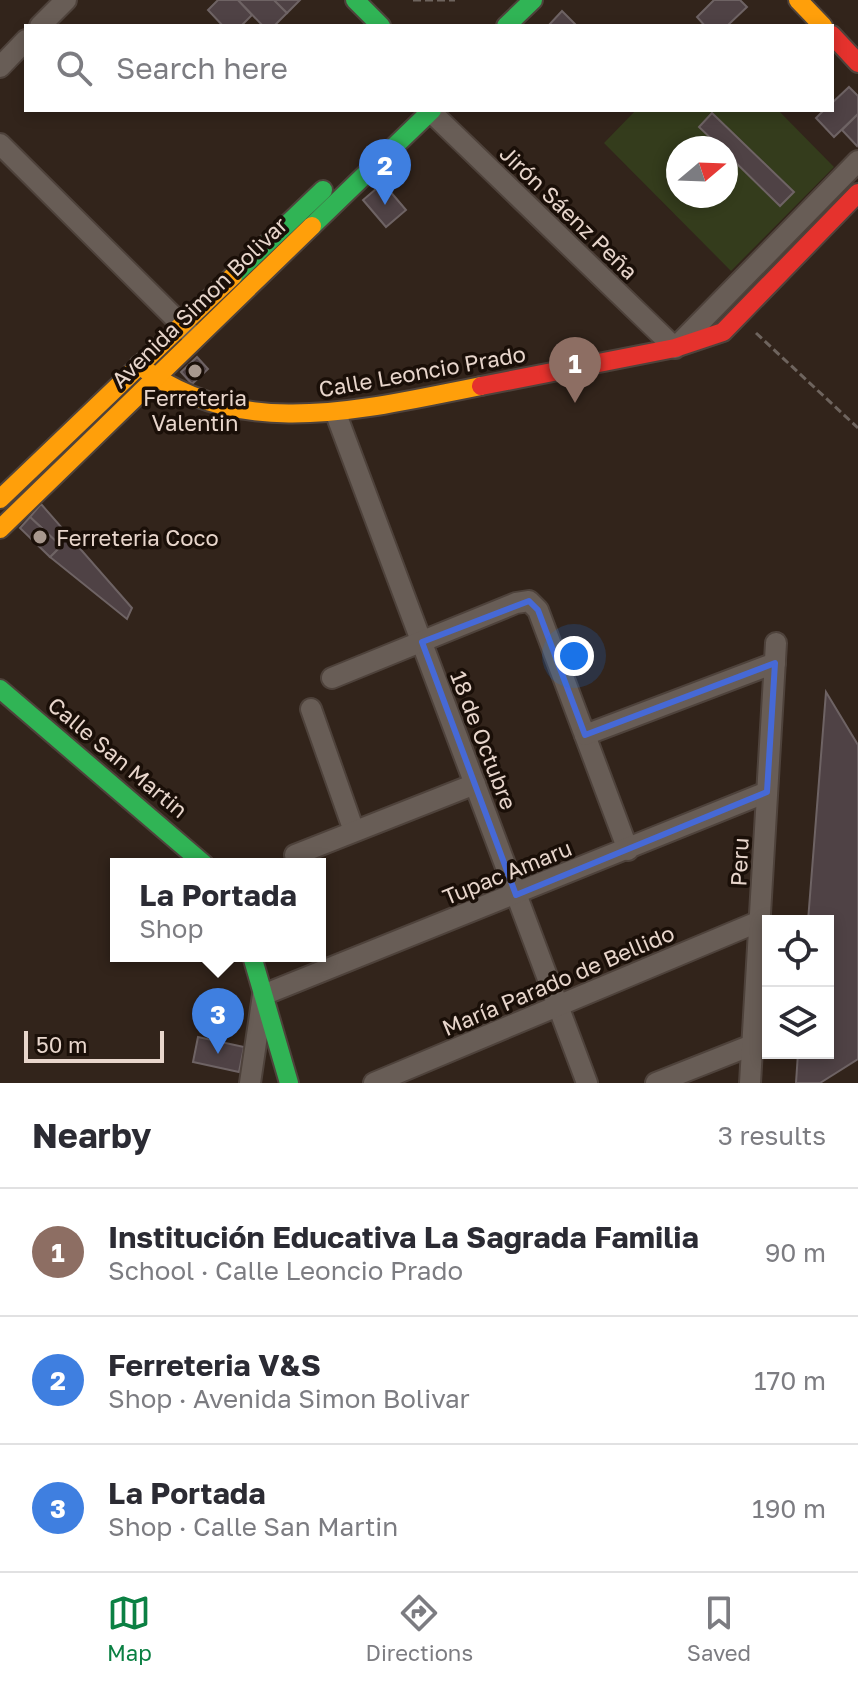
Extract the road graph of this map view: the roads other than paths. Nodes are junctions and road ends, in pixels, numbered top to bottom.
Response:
1 (66, 0) edge
2 (355, 0) edge
3 (533, 0) edge
4 (808, 3) edge
5 (42, 24) edge
6 (379, 24) edge
7 (508, 24) edge
8 (822, 24) edge
9 (834, 37) edge
10 (24, 42) edge
11 (858, 63) edge
12 (0, 67) edge
13 (404, 112) edge
14 (430, 112) edge
15 (432, 112) edge
16 (0, 144) edge
17 (858, 161) edge
18 (858, 193) edge
19 (188, 332) junction
20 (675, 348) junction
21 (139, 365) junction
22 (154, 379) junction
23 (336, 414) junction
24 (0, 499) edge
25 (0, 529) edge
26 (422, 642) junction
27 (332, 678) dead end
28 (0, 689) edge
29 (311, 709) dead end
30 (585, 735) junction
31 (475, 784) junction
32 (767, 792) junction
33 (354, 831) junction
34 (628, 850) junction
35 (295, 855) dead end
36 (197, 858) edge
37 (516, 895) junction
38 (760, 921) junction
39 (254, 962) edge
40 (263, 995) junction
41 (558, 1006) junction
42 (752, 1045) junction
43 (250, 1083) edge
44 (289, 1083) edge
45 (374, 1083) edge
46 (587, 1083) edge
47 (656, 1083) edge
48 (750, 1083) edge

1 - 5 street
2 - 6 street
3 - 7 street
4 - 8 street
9 - 11 street
10 - 12 street
13 - 19 street, Avenida Simon Bolivar
14 - 19 street, Avenida Simon Bolivar
15 - 20 street, Jirón Sáenz Peña
16 - 19 street
17 - 20 street
18 - 20 street, Calle Leoncio Prado
19 - 21 street, Avenida Simon Bolivar
19 - 22 street, Avenida Simon Bolivar
20 - 23 street, Calle Leoncio Prado
21 - 22 street, Calle Leoncio Prado
21 - 24 street, Avenida Simon Bolivar
22 - 23 street, Calle Leoncio Prado
22 - 25 street, Avenida Simon Bolivar
23 - 26 street, 18 de Octubre
26 - 27 street
26 - 30 street
26 - 31 street, 18 de Octubre
28 - 36 street, Calle San Martin
29 - 33 street
30 - 32 street, Peru
30 - 34 street
31 - 33 street
31 - 37 street, 18 de Octubre
32 - 34 street, Tupac Amaru
32 - 38 street, Peru
33 - 35 street
34 - 37 street, Tupac Amaru
37 - 40 street, Tupac Amaru
37 - 41 street, 18 de Octubre
38 - 41 street, María Parado de Bellido
38 - 42 street, Peru
39 - 40 street
40 - 43 street
40 - 44 street
41 - 45 street, María Parado de Bellido
41 - 46 street, 18 de Octubre
42 - 47 street
42 - 48 street, Peru

